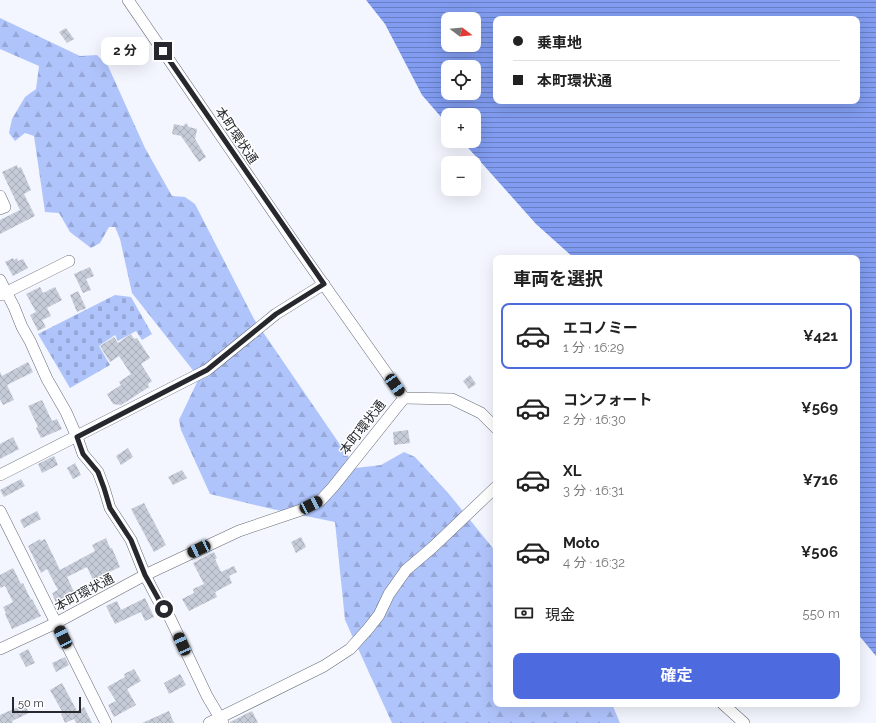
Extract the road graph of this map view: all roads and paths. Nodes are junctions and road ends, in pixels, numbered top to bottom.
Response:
1 (128, 0) edge
2 (0, 196) edge
3 (0, 209) edge
4 (69, 261) dead end
5 (0, 280) edge
6 (324, 284) junction
7 (3, 294) edge
8 (404, 398) junction
9 (493, 425) edge
10 (77, 437) junction
11 (0, 475) edge
12 (493, 490) edge
13 (0, 511) edge
14 (145, 575) junction
15 (56, 623) junction
16 (0, 649) edge
17 (726, 707) edge
18 (222, 720) edge
19 (106, 723) edge
20 (209, 723) edge
21 (744, 723) edge

1 - 6 street, 本町環状通
2 - 3 street
4 - 7 street
5 - 7 street
6 - 8 street, 本町環状通
6 - 10 street
7 - 10 street
8 - 9 street
8 - 14 street, 本町環状通
10 - 11 street
10 - 14 street
12 - 18 street
13 - 15 street
14 - 15 street, 本町環状通
14 - 18 street
15 - 16 street, 本町環状通
15 - 19 street
17 - 21 street
18 - 20 street

